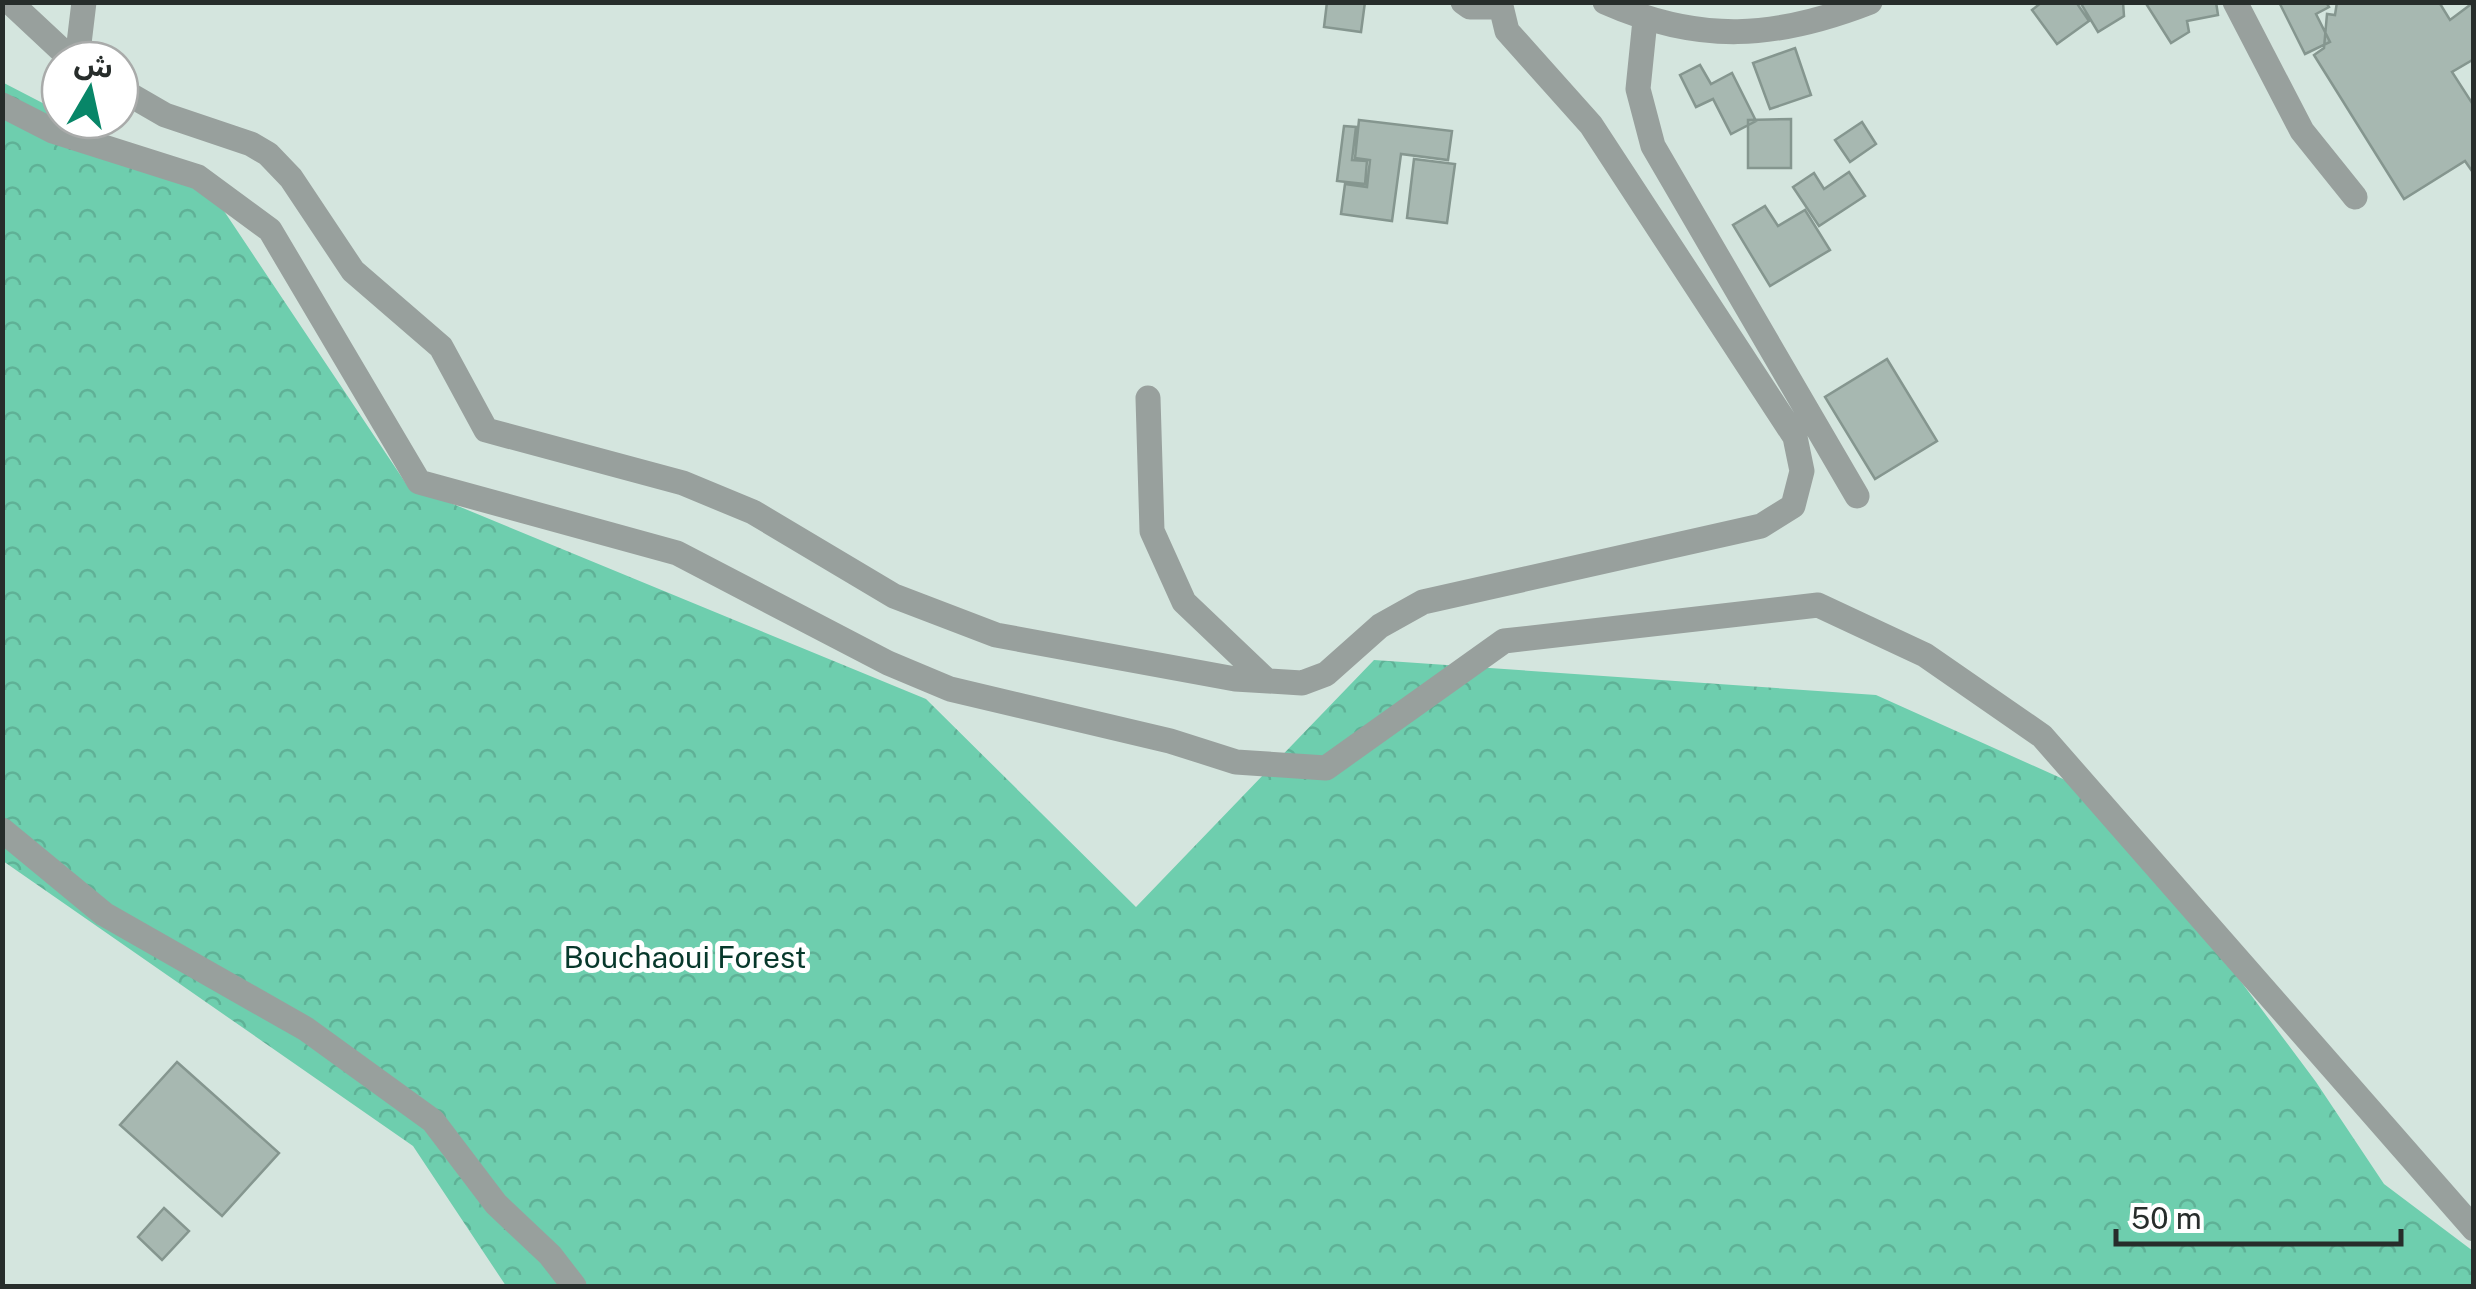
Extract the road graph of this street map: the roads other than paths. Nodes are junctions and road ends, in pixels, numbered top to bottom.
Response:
1 (10, 2) edge
2 (84, 2) edge
3 (1463, 2) edge
4 (1605, 2) edge
5 (1870, 2) edge
6 (2235, 2) edge
7 (1500, 5) edge
8 (1645, 20) junction
9 (53, 40) edge
10 (78, 40) edge
11 (140, 100) edge
12 (2, 105) edge
13 (40, 116) edge
14 (106, 140) edge
15 (2356, 197) dead end
16 (1148, 398) dead end
17 (1856, 496) dead end
18 (1267, 681) junction
19 (2, 830) edge
20 (2474, 1229) edge
21 (574, 1286) edge

1 - 9 street
2 - 10 street
3 - 7 street
4 - 8 street
5 - 8 street
6 - 15 street
7 - 18 street
8 - 17 street
11 - 18 street
12 - 13 street
14 - 20 street
16 - 18 street
19 - 21 street

